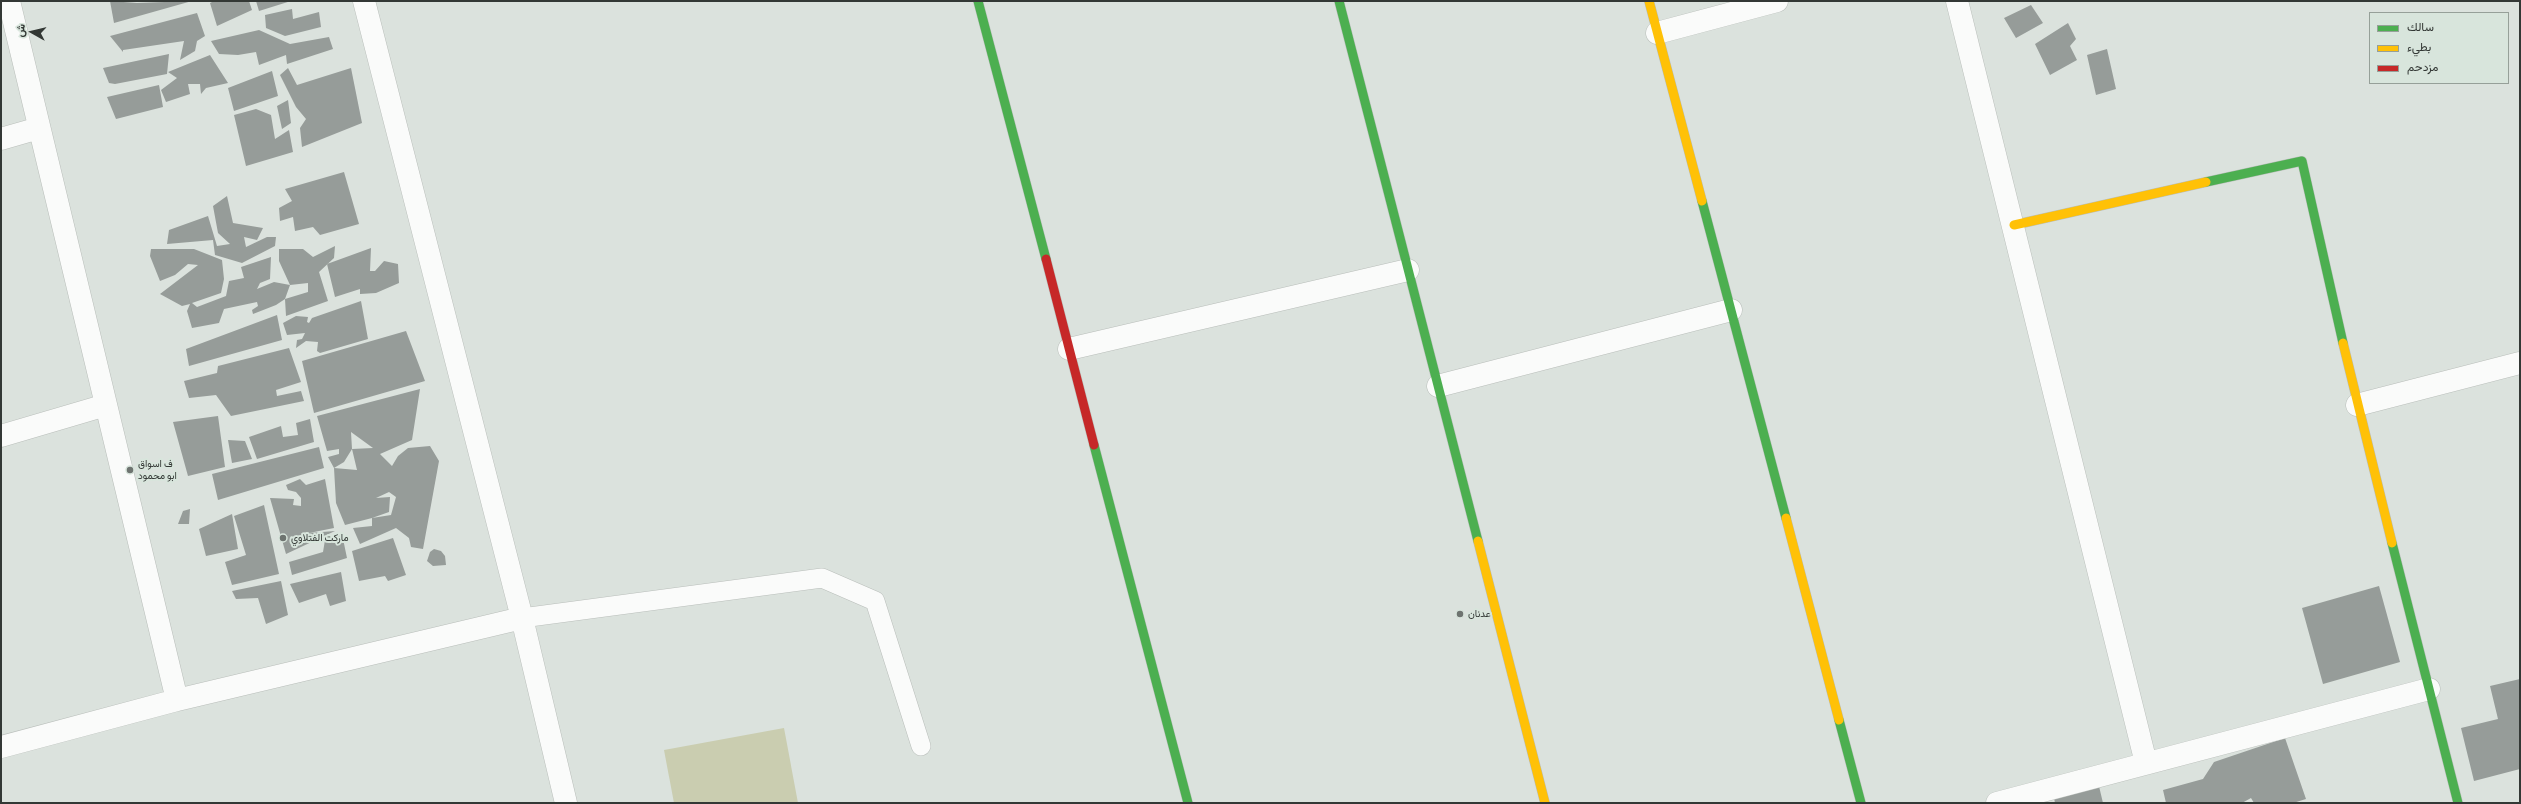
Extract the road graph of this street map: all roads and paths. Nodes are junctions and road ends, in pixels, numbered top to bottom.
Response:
1 (9, 1) edge
2 (364, 1) edge
3 (978, 1) edge
4 (1339, 1) edge
5 (1649, 1) edge
6 (1777, 1) edge
7 (1957, 1) edge
8 (1657, 33) junction
9 (39, 128) junction
10 (1, 139) edge
11 (2014, 225) junction
12 (1408, 270) junction
13 (1731, 310) junction
14 (1069, 349) junction
15 (2520, 363) edge
16 (1438, 386) junction
17 (106, 405) junction
18 (2357, 405) junction
19 (1, 436) edge
20 (522, 618) junction
21 (2429, 689) junction
22 (177, 700) junction
23 (921, 746) dead end
24 (1, 747) edge
25 (2146, 763) junction
26 (566, 803) edge
27 (1188, 803) edge
28 (1545, 803) edge
29 (1861, 803) edge
30 (1997, 803) edge
31 (2458, 803) edge

1 - 9 street
2 - 20 street
3 - 14 street
4 - 12 street
5 - 8 street
6 - 8 street
7 - 11 street
8 - 13 street
9 - 10 street
9 - 17 street
11 - 18 street
11 - 25 street
12 - 14 street
12 - 16 street
13 - 16 street
13 - 29 street
14 - 27 street
15 - 18 street
16 - 28 street
17 - 19 street
17 - 22 street
18 - 21 street
20 - 22 street
20 - 23 lane
20 - 26 street
21 - 25 street
21 - 31 street
22 - 24 street
25 - 30 street

